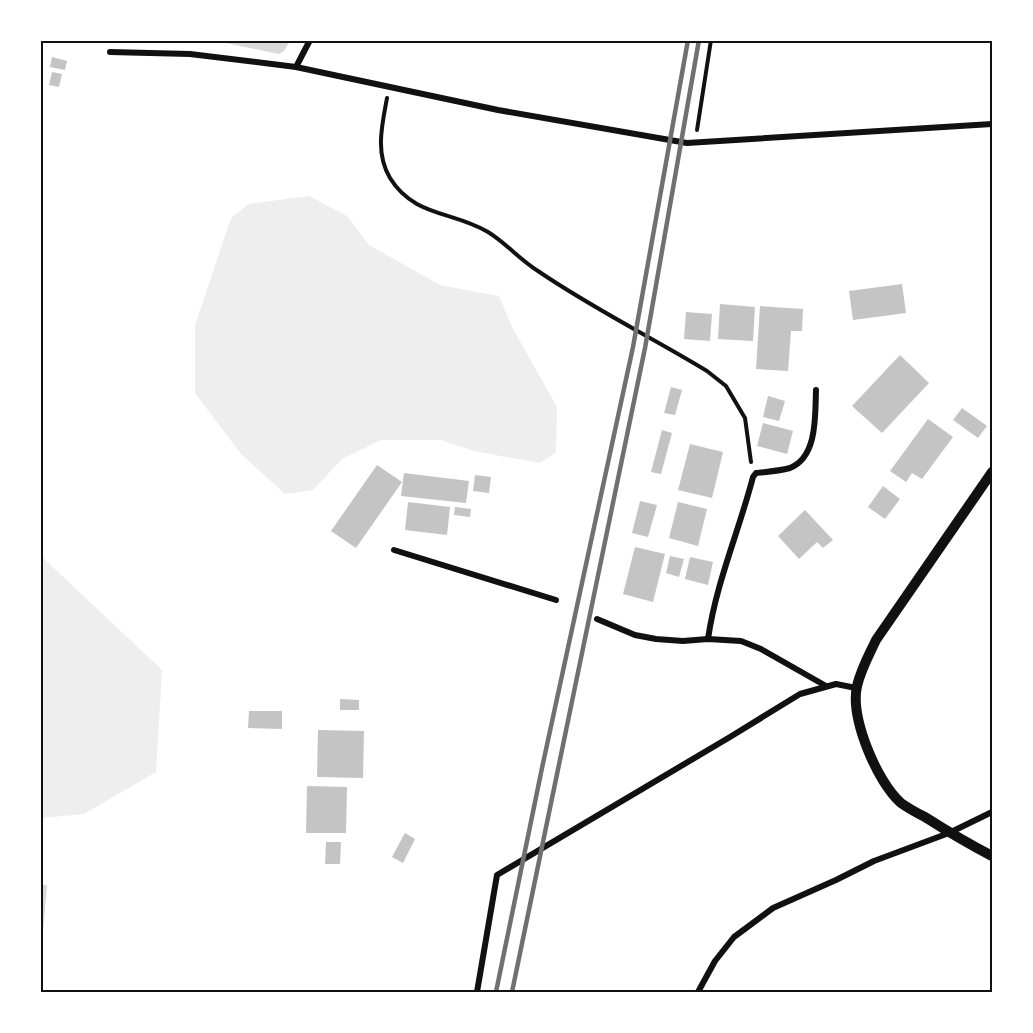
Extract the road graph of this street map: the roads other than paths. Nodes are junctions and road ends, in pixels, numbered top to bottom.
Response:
1 (310, 40) edge
2 (110, 52) dead end
3 (296, 67) junction
4 (993, 124) edge
5 (816, 390) dead end
6 (993, 472) edge
7 (394, 550) dead end
8 (556, 600) dead end
9 (597, 619) dead end
10 (708, 639) junction
11 (826, 686) junction
12 (856, 688) junction
13 (993, 812) edge
14 (949, 833) junction
15 (993, 856) edge
16 (477, 993) edge
17 (698, 993) edge

1 - 3 street
2 - 3 street
3 - 4 street
5 - 10 street
6 - 12 street
7 - 8 street
9 - 10 street
10 - 11 street
11 - 12 street
11 - 16 street
12 - 14 street
13 - 14 street
14 - 15 street
14 - 17 street

